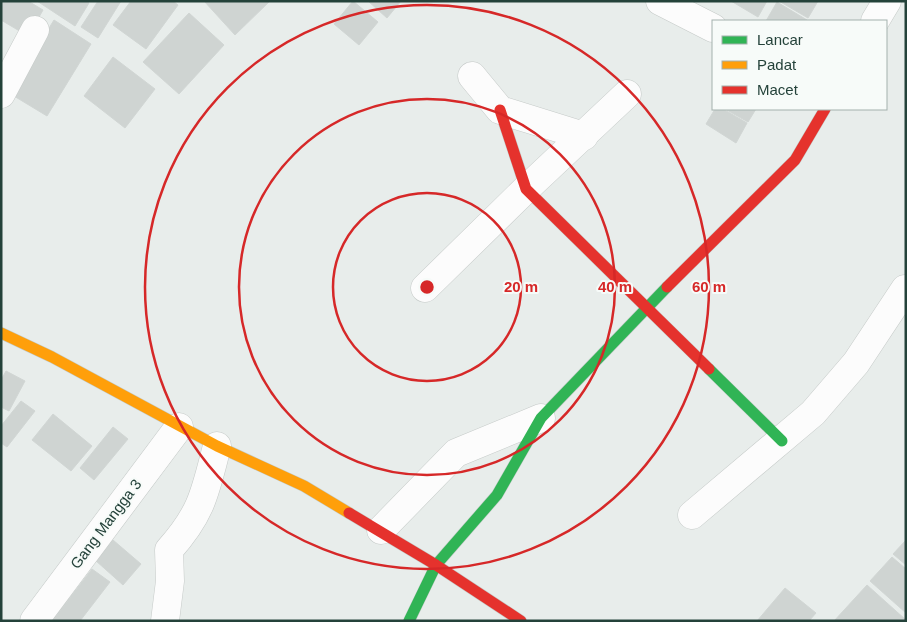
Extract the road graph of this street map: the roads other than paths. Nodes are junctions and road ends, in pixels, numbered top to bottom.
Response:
1 (660, 1) edge
2 (887, 1) edge
3 (690, 8) edge
4 (876, 20) edge
5 (712, 27) edge
6 (35, 30) dead end
7 (472, 76) dead end
8 (1, 94) edge
9 (628, 94) dead end
10 (500, 110) junction
11 (824, 110) edge
12 (584, 136) junction
13 (526, 189) junction
14 (425, 288) dead end
15 (905, 289) edge
16 (646, 307) junction
17 (1, 333) edge
18 (541, 418) junction
19 (179, 427) junction
20 (782, 441) junction
21 (217, 446) junction
22 (692, 515) dead end
23 (381, 530) junction
24 (436, 564) junction
25 (34, 621) edge
26 (165, 621) edge
27 (409, 621) edge
28 (521, 621) edge

1 - 3 street
2 - 4 street
3 - 5 street
6 - 8 street
7 - 10 street
9 - 12 street
10 - 12 street
10 - 13 street
11 - 16 street
12 - 13 street
13 - 14 street
13 - 16 street
15 - 20 street
16 - 18 street
16 - 20 street
17 - 19 street
18 - 23 street
18 - 24 street
19 - 21 street
19 - 25 street, Gang Mangga 3
20 - 22 street
21 - 23 street
21 - 26 street
23 - 24 street
24 - 27 street
24 - 28 street

